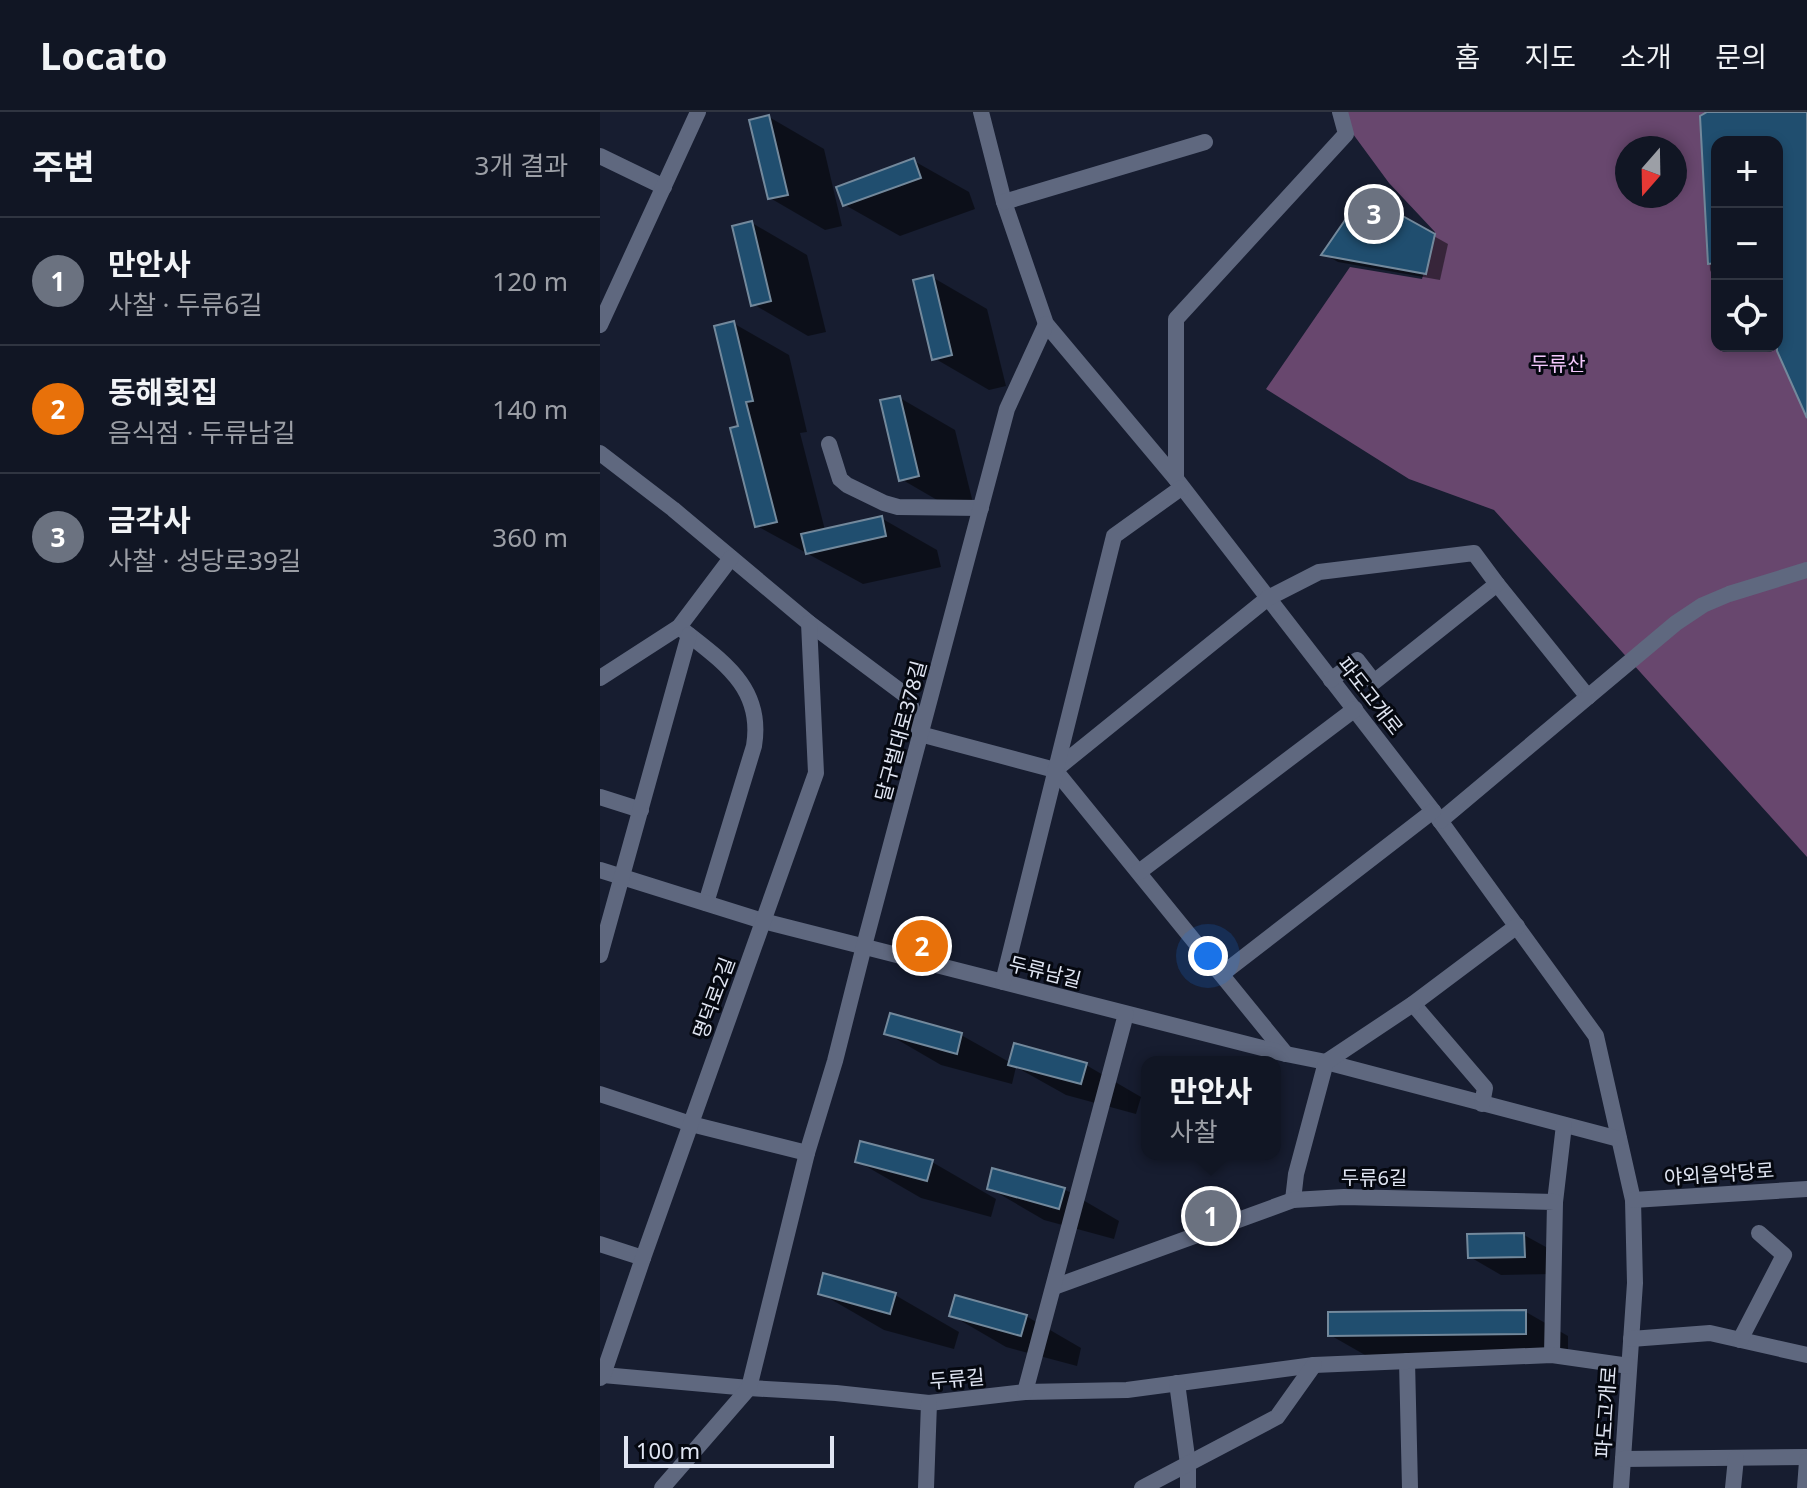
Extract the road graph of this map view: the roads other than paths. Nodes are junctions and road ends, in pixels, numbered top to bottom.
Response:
1 (698, 112) edge
2 (981, 112) edge
3 (1340, 112) edge
4 (1205, 142) dead end
5 (600, 156) edge
6 (664, 187) junction
7 (1004, 202) junction
8 (1046, 324) junction
9 (600, 325) edge
10 (829, 444) dead end
11 (600, 453) edge
12 (1179, 483) junction
13 (981, 508) junction
14 (731, 558) junction
15 (1807, 570) edge
16 (1497, 584) junction
17 (1268, 598) junction
18 (809, 623) junction
19 (684, 631) junction
20 (600, 678) edge
21 (1331, 680) junction
22 (1588, 697) junction
23 (1355, 709) junction
24 (920, 734) junction
25 (1055, 770) junction
26 (600, 797) edge
27 (641, 810) junction
28 (1437, 816) junction
29 (600, 870) edge
30 (1139, 872) junction
31 (622, 877) junction
32 (706, 903) junction
33 (763, 921) junction
34 (1517, 926) junction
35 (864, 946) junction
36 (601, 947) edge
37 (1222, 974) junction
38 (1003, 982) junction
39 (1413, 1004) junction
40 (1126, 1014) junction
41 (1286, 1054) junction
42 (1326, 1062) junction
43 (600, 1094) edge
44 (1482, 1104) junction
45 (691, 1124) junction
46 (1564, 1125) junction
47 (1619, 1139) junction
48 (807, 1153) junction
49 (1807, 1189) edge
50 (1293, 1200) junction
51 (1633, 1200) junction
52 (1555, 1202) junction
53 (1759, 1233) dead end
54 (600, 1244) edge
55 (643, 1258) junction
56 (1054, 1287) junction
57 (1631, 1339) junction
58 (1740, 1340) junction
59 (1552, 1355) junction
60 (1807, 1355) edge
61 (1407, 1361) junction
62 (1314, 1365) junction
63 (1629, 1366) junction
64 (601, 1377) edge
65 (1177, 1383) junction
66 (749, 1388) junction
67 (1025, 1392) junction
68 (929, 1403) junction
69 (1736, 1458) junction
70 (1623, 1459) junction
71 (1807, 1459) edge
72 (1188, 1464) junction
73 (662, 1488) edge
74 (926, 1488) edge
75 (1142, 1488) edge
76 (1188, 1488) edge
77 (1410, 1488) edge
78 (1621, 1488) edge
79 (1733, 1488) edge
80 (1805, 1488) edge

1 - 6 street
2 - 7 street, 파도고개로
3 - 12 street
4 - 7 street
5 - 6 street
6 - 9 street
7 - 8 street, 파도고개로
8 - 12 street, 파도고개로
8 - 13 street, 달구벌대로378길
10 - 13 street
11 - 14 street
12 - 17 street, 파도고개로
12 - 25 street
13 - 24 street, 달구벌대로378길
14 - 18 street
14 - 19 street
15 - 22 street
16 - 17 street
16 - 21 street
16 - 22 street
17 - 21 street, 파도고개로
17 - 25 street
18 - 24 street
18 - 33 street, 명덕로2길
19 - 20 street
19 - 27 street
19 - 32 street
21 - 23 street, 파도고개로
22 - 28 street
23 - 28 street, 파도고개로
23 - 30 street
24 - 25 street
24 - 35 street, 달구벌대로378길
25 - 30 street
25 - 38 street
26 - 27 street
27 - 31 street
28 - 34 street, 파도고개로
28 - 37 street
29 - 31 street, 두류남길
30 - 37 street
31 - 32 street, 두류남길
31 - 36 street
32 - 33 street, 두류남길
33 - 35 street, 두류남길
33 - 45 street, 명덕로2길
34 - 39 street
34 - 47 street, 파도고개로
35 - 38 street, 두류남길
35 - 48 street, 달구벌대로378길
37 - 41 street
38 - 40 street, 두류남길
39 - 42 street
39 - 44 street
40 - 41 street, 두류남길
40 - 56 street
41 - 42 street, 두류남길
42 - 44 street, 두류남길
42 - 50 street
43 - 45 street
44 - 46 street, 두류남길
45 - 48 street
45 - 55 street, 명덕로2길
46 - 47 street, 두류남길
46 - 52 street
47 - 51 street, 파도고개로
48 - 66 street, 달구벌대로378길
49 - 51 street, 야외음악당로
50 - 52 street, 두류6길
50 - 56 street, 두류6길
51 - 57 street, 파도고개로
52 - 59 street
53 - 58 street
54 - 55 street
55 - 64 street, 명덕로2길
56 - 67 street
57 - 58 street, 파도고개로
57 - 63 street, 파도고개로
58 - 60 street, 파도고개로
59 - 61 street, 두류길
59 - 63 street, 두류길
61 - 62 street, 두류길
61 - 77 street
62 - 65 street, 두류길
62 - 72 street
63 - 70 street, 파도고개로
64 - 66 street, 두류길
65 - 67 street, 두류길
65 - 72 street
66 - 68 street, 두류길
66 - 73 street, 달구벌대로378길
67 - 68 street, 두류길
68 - 74 street
69 - 70 street
69 - 71 street
69 - 79 street
70 - 78 street, 파도고개로
71 - 80 street
72 - 75 street
72 - 76 street

